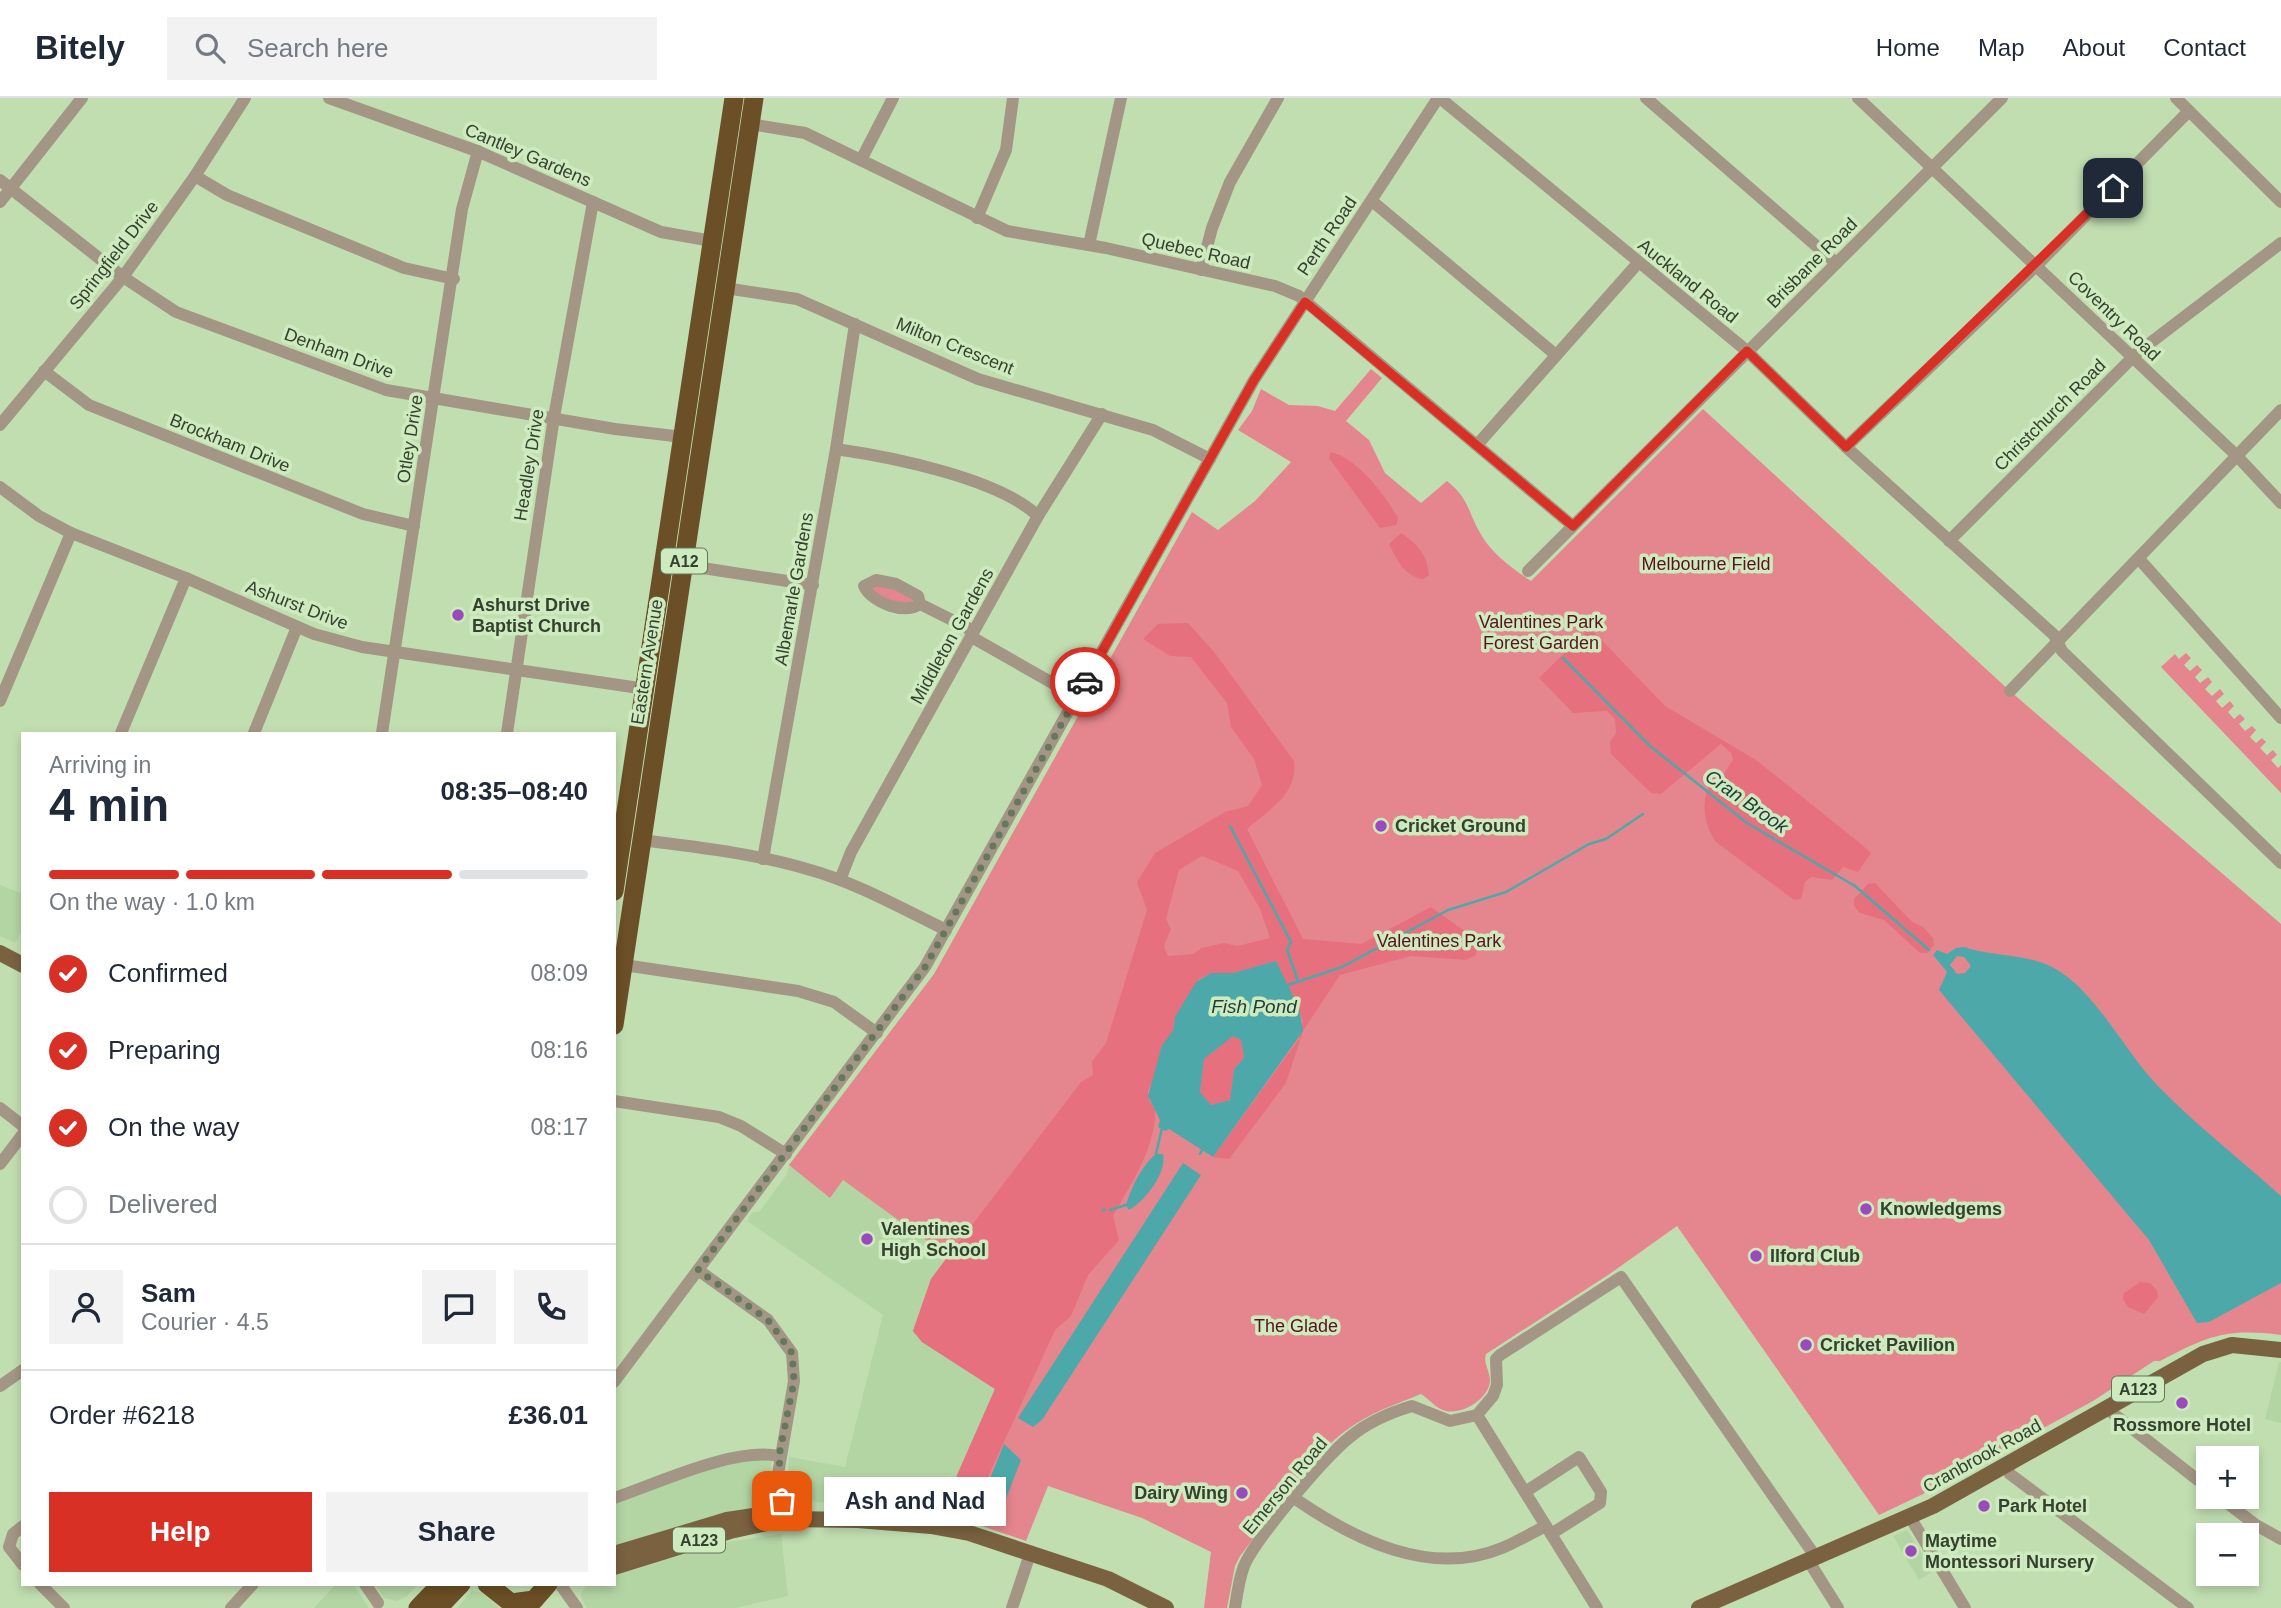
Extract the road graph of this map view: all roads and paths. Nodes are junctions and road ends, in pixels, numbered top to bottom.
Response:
1 (82, 98) edge
2 (245, 98) edge
3 (329, 98) edge
4 (734, 98) edge
5 (754, 98) edge
6 (893, 98) edge
7 (1013, 98) edge
8 (1121, 98) edge
9 (1278, 98) edge
10 (1439, 98) edge
11 (1646, 98) edge
12 (1858, 98) edge
13 (2002, 98) edge
14 (2176, 98) edge
15 (2189, 111) junction
16 (750, 124) junction
17 (478, 151) junction
18 (861, 160) junction
19 (1932, 166) junction
20 (195, 176) junction
21 (5, 184) edge
22 (1372, 201) junction
23 (0, 202) edge
24 (593, 202) junction
25 (2281, 202) edge
26 (977, 218) junction
27 (712, 241) junction
28 (2281, 243) edge
29 (1089, 245) junction
30 (1638, 263) junction
31 (1836, 263) junction
32 (2037, 265) junction
33 (1200, 270) junction
34 (123, 277) junction
35 (454, 279) junction
36 (725, 288) junction
37 (1305, 302) junction
38 (855, 324) junction
39 (1747, 351) junction
40 (1556, 355) junction
41 (2132, 359) junction
42 (44, 371) junction
43 (434, 399) junction
44 (2281, 410) edge
45 (1102, 414) junction
46 (554, 417) junction
47 (0, 425) edge
48 (683, 437) junction
49 (1477, 445) junction
50 (1846, 447) junction
51 (836, 449) junction
52 (2236, 454) junction
53 (1210, 458) junction
54 (0, 487) edge
55 (2281, 503) edge
56 (1038, 516) junction
57 (414, 526) junction
58 (1573, 526) junction
59 (71, 533) junction
60 (1949, 541) junction
61 (2140, 560) junction
62 (684, 565) junction
63 (1528, 570) dead end
64 (186, 578) junction
65 (813, 584) junction
66 (920, 604) dead end
67 (297, 627) junction
68 (972, 634) junction
69 (2059, 642) junction
70 (394, 651) junction
71 (517, 668) junction
72 (646, 689) junction
73 (2010, 691) dead end
74 (1077, 697) junction
75 (0, 701) edge
76 (2281, 718) edge
77 (121, 732) edge
78 (254, 732) edge
79 (382, 732) edge
80 (507, 732) edge
81 (619, 824) edge
82 (641, 840) junction
83 (763, 859) junction
84 (2281, 863) edge
85 (616, 864) edge
86 (840, 880) junction
87 (946, 929) junction
88 (0, 953) edge
89 (20, 958) edge
90 (624, 965) junction
91 (616, 1013) edge
92 (877, 1033) junction
93 (616, 1101) edge
94 (0, 1108) edge
95 (21, 1124) edge
96 (21, 1137) edge
97 (786, 1154) junction
98 (0, 1164) edge
99 (698, 1270) junction
100 (2281, 1350) edge
101 (21, 1371) edge
102 (616, 1379) edge
103 (0, 1386) edge
104 (2106, 1408) junction
105 (1477, 1415) junction
106 (779, 1456) junction
107 (2006, 1466) junction
108 (2196, 1479) edge
109 (1525, 1492) junction
110 (616, 1497) edge
111 (1294, 1498) junction
112 (2235, 1509) edge
113 (1910, 1517) junction
114 (785, 1519) junction
115 (21, 1528) edge
116 (1548, 1530) junction
117 (2281, 1539) edge
118 (616, 1553) edge
119 (1030, 1554) junction
120 (1812, 1558) junction
121 (21, 1562) edge
122 (616, 1566) edge
123 (42, 1586) edge
124 (251, 1586) edge
125 (366, 1586) edge
126 (440, 1586) edge
127 (459, 1586) edge
128 (487, 1586) edge
129 (561, 1586) edge
130 (541, 1596) edge
131 (378, 1603) dead end
132 (512, 1605) edge
133 (1708, 1606) edge
134 (64, 1608) edge
135 (232, 1608) edge
136 (418, 1608) edge
137 (438, 1608) edge
138 (577, 1608) edge
139 (1012, 1608) edge
140 (1166, 1608) edge
141 (1235, 1608) edge
142 (1597, 1608) edge
143 (1838, 1608) edge
144 (1965, 1608) edge
145 (2188, 1608) edge

1 - 21 street
2 - 20 street, Springfield Drive
3 - 17 street, Cantley Gardens
4 - 27 highway, Eastern Avenue / A12
5 - 16 highway, Eastern Avenue / A12
6 - 18 street
7 - 26 street
8 - 29 street
9 - 33 street
10 - 22 street, Perth Road
10 - 30 street, Auckland Road
11 - 31 street
12 - 19 street, Coventry Road
13 - 19 street, Brisbane Road
14 - 15 street
15 - 25 street
15 - 32 street
16 - 18 street, Quebec Road
16 - 36 highway, Eastern Avenue / A12
17 - 24 street, Cantley Gardens
17 - 35 street, Otley Drive
18 - 26 street, Quebec Road
19 - 31 street, Brisbane Road
19 - 32 street, Coventry Road
20 - 34 street, Springfield Drive
20 - 35 street
21 - 23 street
21 - 34 street, Denham Drive
22 - 37 street, Perth Road
22 - 40 street
24 - 27 street, Cantley Gardens
24 - 46 street, Headley Drive
26 - 29 street, Quebec Road
27 - 48 highway, Eastern Avenue / A12
28 - 41 street, Christchurch Road
29 - 33 street, Quebec Road
30 - 39 street, Auckland Road
30 - 40 street
31 - 39 street, Brisbane Road
32 - 41 street, Coventry Road
32 - 50 street
33 - 37 street, Quebec Road
34 - 42 street, Springfield Drive
34 - 43 street, Denham Drive
35 - 43 street, Otley Drive
36 - 38 street, Milton Crescent
36 - 62 highway, Eastern Avenue / A12
37 - 49 street, Quebec Road
37 - 53 street, Perth Road
38 - 45 street, Milton Crescent
38 - 51 street, Albemarle Gardens
39 - 50 street, Auckland Road
39 - 58 street, Brisbane Road
40 - 49 street
41 - 52 street, Coventry Road
41 - 60 street, Christchurch Road
42 - 47 street, Springfield Drive
42 - 57 street, Brockham Drive
43 - 46 street, Denham Drive
43 - 57 street, Otley Drive
44 - 52 street
45 - 53 street, Milton Crescent
45 - 56 street, Middleton Gardens
46 - 48 street, Denham Drive
46 - 71 street, Headley Drive
48 - 72 highway, Eastern Avenue / A12
49 - 58 street, Quebec Road
50 - 60 street, Auckland Road
51 - 56 street
51 - 65 street, Albemarle Gardens
52 - 55 street, Coventry Road
52 - 61 street
53 - 74 street, Perth Road
54 - 59 street, Ashurst Drive
56 - 68 street, Middleton Gardens
57 - 70 street, Otley Drive
58 - 63 street, Brisbane Road
59 - 64 street, Ashurst Drive
59 - 75 street
60 - 69 street, Auckland Road
61 - 69 street
61 - 76 street
62 - 65 street
62 - 82 highway, Eastern Avenue / A12
64 - 67 street, Ashurst Drive
64 - 77 street
65 - 83 street, Albemarle Gardens
66 - 68 street
67 - 70 street, Ashurst Drive
67 - 78 street
68 - 74 street
68 - 86 street, Middleton Gardens
69 - 73 street
69 - 84 street, Auckland Road
70 - 71 street, Ashurst Drive
70 - 79 street, Otley Drive
71 - 72 street, Ashurst Drive
71 - 80 street, Headley Drive
72 - 81 highway, Eastern Avenue / A12
74 - 87 street, Perth Road
81 - 85 highway, Eastern Avenue / A12
82 - 83 street
82 - 90 highway, Eastern Avenue / A12
83 - 86 street
86 - 87 street
87 - 92 street, Perth Road
88 - 89 main road
90 - 91 highway, Eastern Avenue / A12
90 - 92 street
92 - 97 street, Perth Road
93 - 97 street
94 - 95 street
96 - 98 street
97 - 99 street, Perth Road
99 - 102 street, Perth Road
99 - 106 street
100 - 104 main road, Cranbrook Road / A123
101 - 103 street
104 - 107 main road, Cranbrook Road / A123
104 - 108 street
105 - 109 street
105 - 111 street, Emerson Road
105 - 120 street
106 - 110 street
106 - 114 street
107 - 113 main road, Cranbrook Road / A123
107 - 145 street
109 - 116 street
109 - 116 street
111 - 116 street
111 - 141 street, Emerson Road
112 - 117 street
113 - 120 main road, Cranbrook Road / A123
113 - 144 street
114 - 118 main road, A123
114 - 119 main road, A123
114 - 122 main road, A123
115 - 121 street
116 - 142 street
119 - 139 street
119 - 140 main road, A123
120 - 133 main road, Cranbrook Road / A123
120 - 143 street
123 - 134 street
124 - 135 street
125 - 131 street
126 - 136 highway
127 - 137 highway
128 - 132 highway
129 - 138 street
130 - 132 highway

